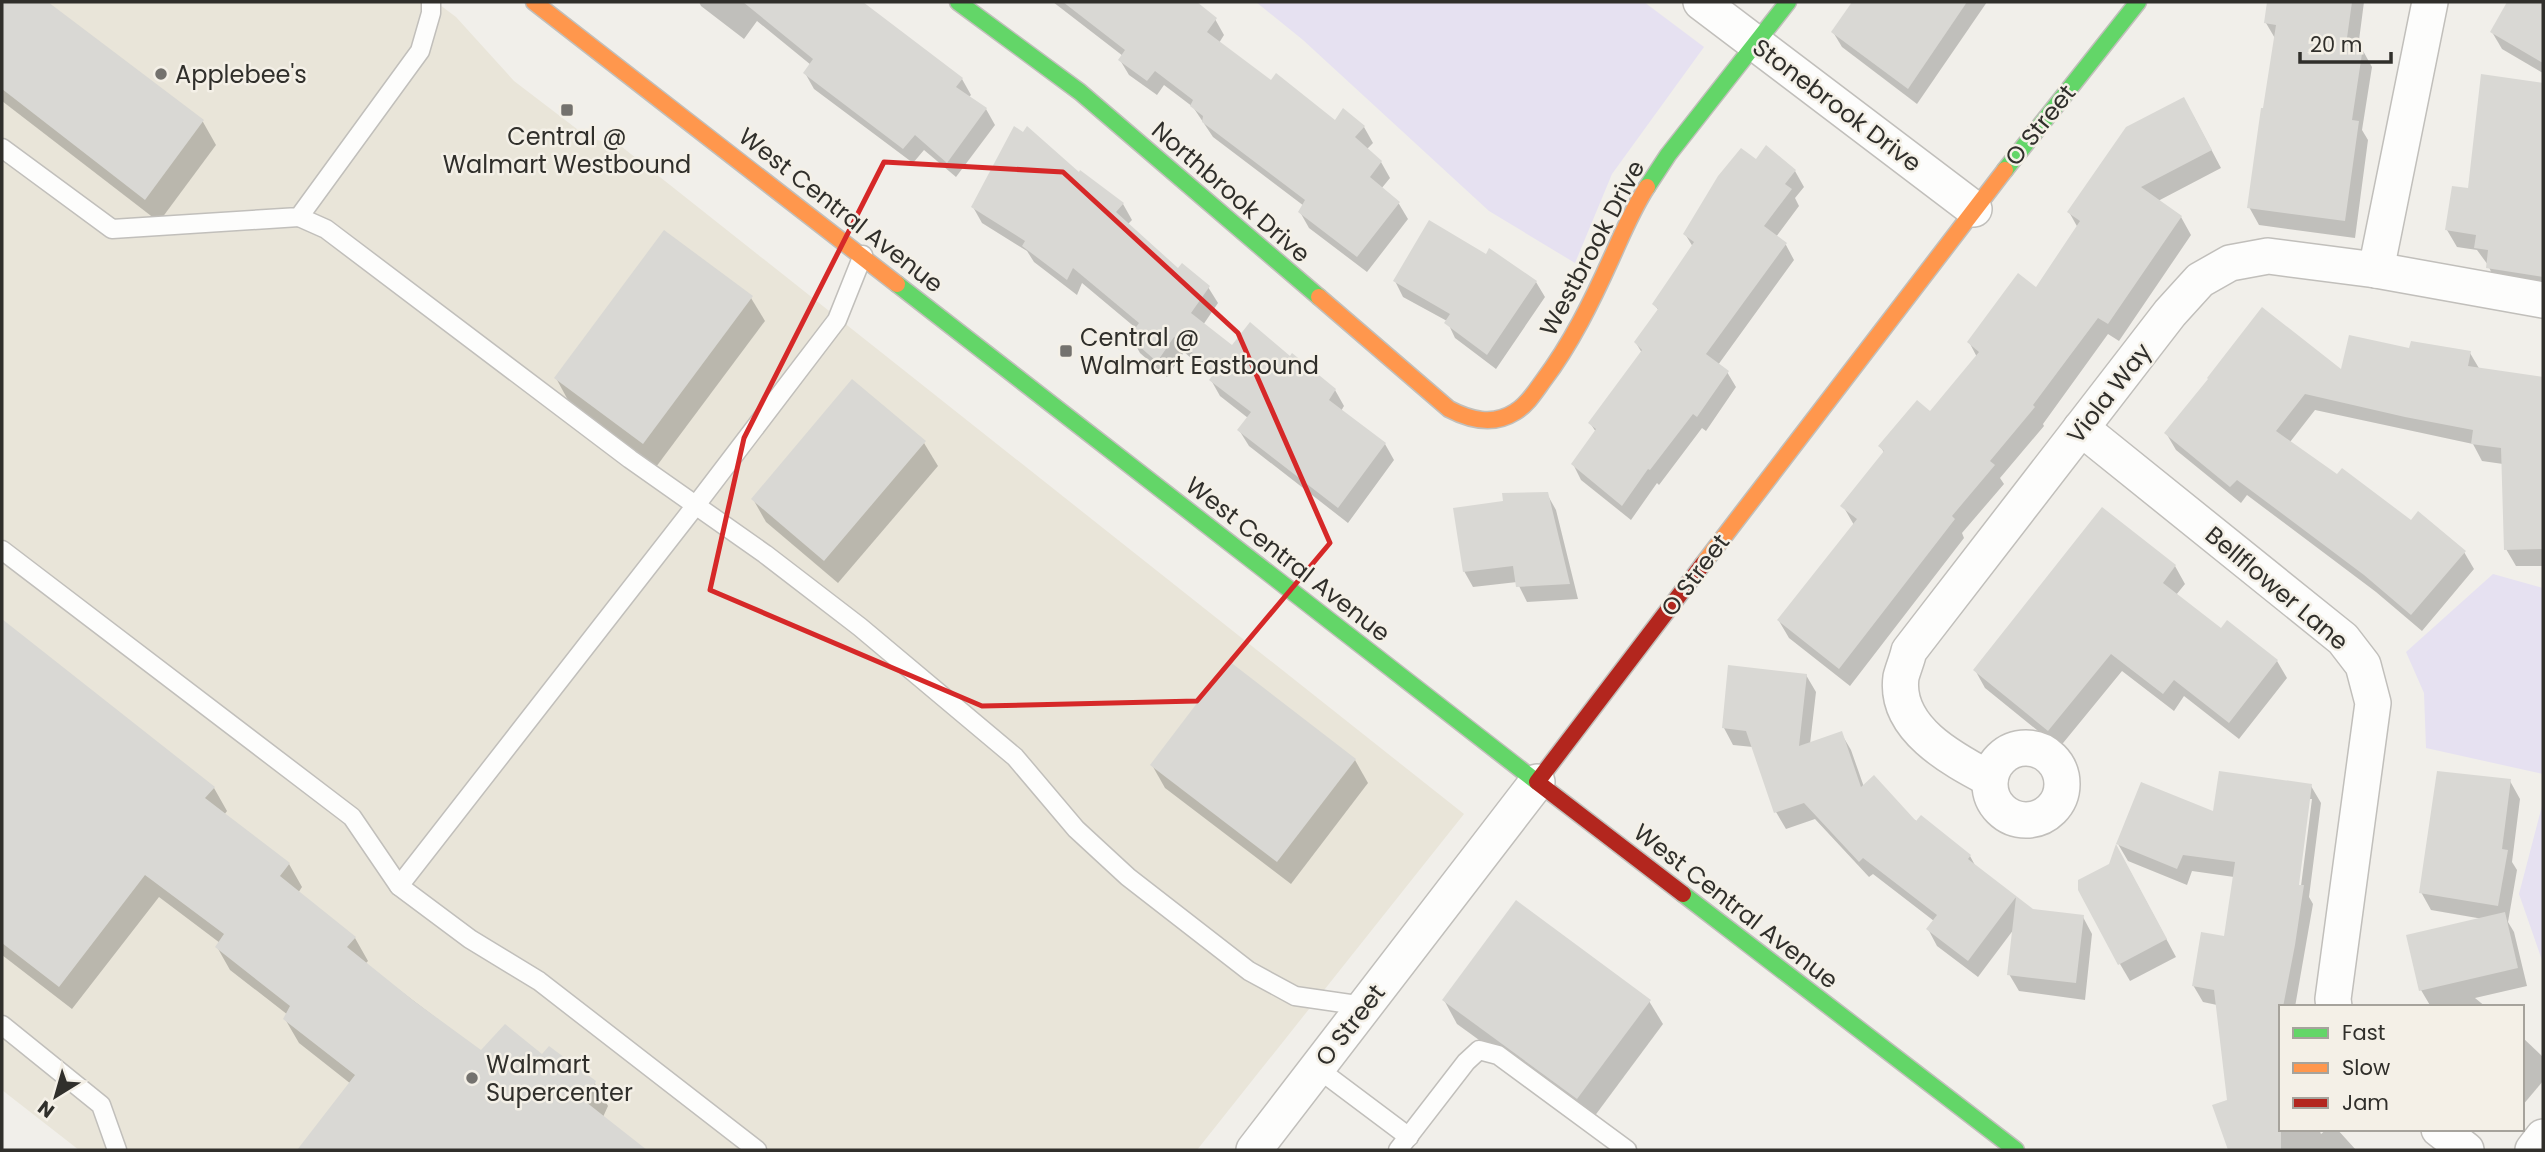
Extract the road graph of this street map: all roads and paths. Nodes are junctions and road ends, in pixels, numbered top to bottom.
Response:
1 (431, 2) edge
2 (534, 2) edge
3 (958, 2) edge
4 (1700, 2) edge
5 (1788, 2) edge
6 (2138, 2) edge
7 (2430, 2) edge
8 (1756, 44) junction
9 (2, 148) edge
10 (1974, 209) junction
11 (299, 217) junction
12 (863, 256) junction
13 (2376, 270) junction
14 (2543, 300) edge
15 (1472, 420) joint
16 (2081, 428) junction
17 (696, 505) junction
18 (2, 550) edge
19 (1990, 779) dead end
20 (1537, 782) junction
21 (399, 886) junction
22 (2334, 1005) edge
23 (1364, 1006) junction
24 (2, 1025) edge
25 (1317, 1068) junction
26 (2442, 1131) edge
27 (2543, 1137) edge
28 (1404, 1144) edge
29 (117, 1150) edge
30 (757, 1150) edge
31 (1254, 1150) edge
32 (1627, 1150) edge
33 (2015, 1150) edge
34 (2466, 1150) edge
35 (2533, 1150) edge

1 - 11 lane
2 - 12 street, West Central Avenue
3 - 15 street, Northbrook Drive
4 - 8 street, Stonebrook Drive
5 - 8 street, Westbrook Drive
6 - 10 street, O Street
7 - 13 street
8 - 10 street, Stonebrook Drive
8 - 15 street, Westbrook Drive
9 - 11 lane
10 - 20 street, O Street
11 - 17 lane
12 - 17 lane
12 - 20 street, West Central Avenue
13 - 14 street, Viola Way
13 - 16 street, Viola Way
16 - 19 street, Viola Way
16 - 22 street, Bellflower Lane
17 - 21 lane
17 - 23 lane
18 - 21 lane
20 - 23 street, O Street
20 - 33 street, West Central Avenue
21 - 30 lane
23 - 25 street, O Street
24 - 29 lane
25 - 28 lane
25 - 31 street, O Street
26 - 34 street
27 - 35 street
28 - 32 lane

